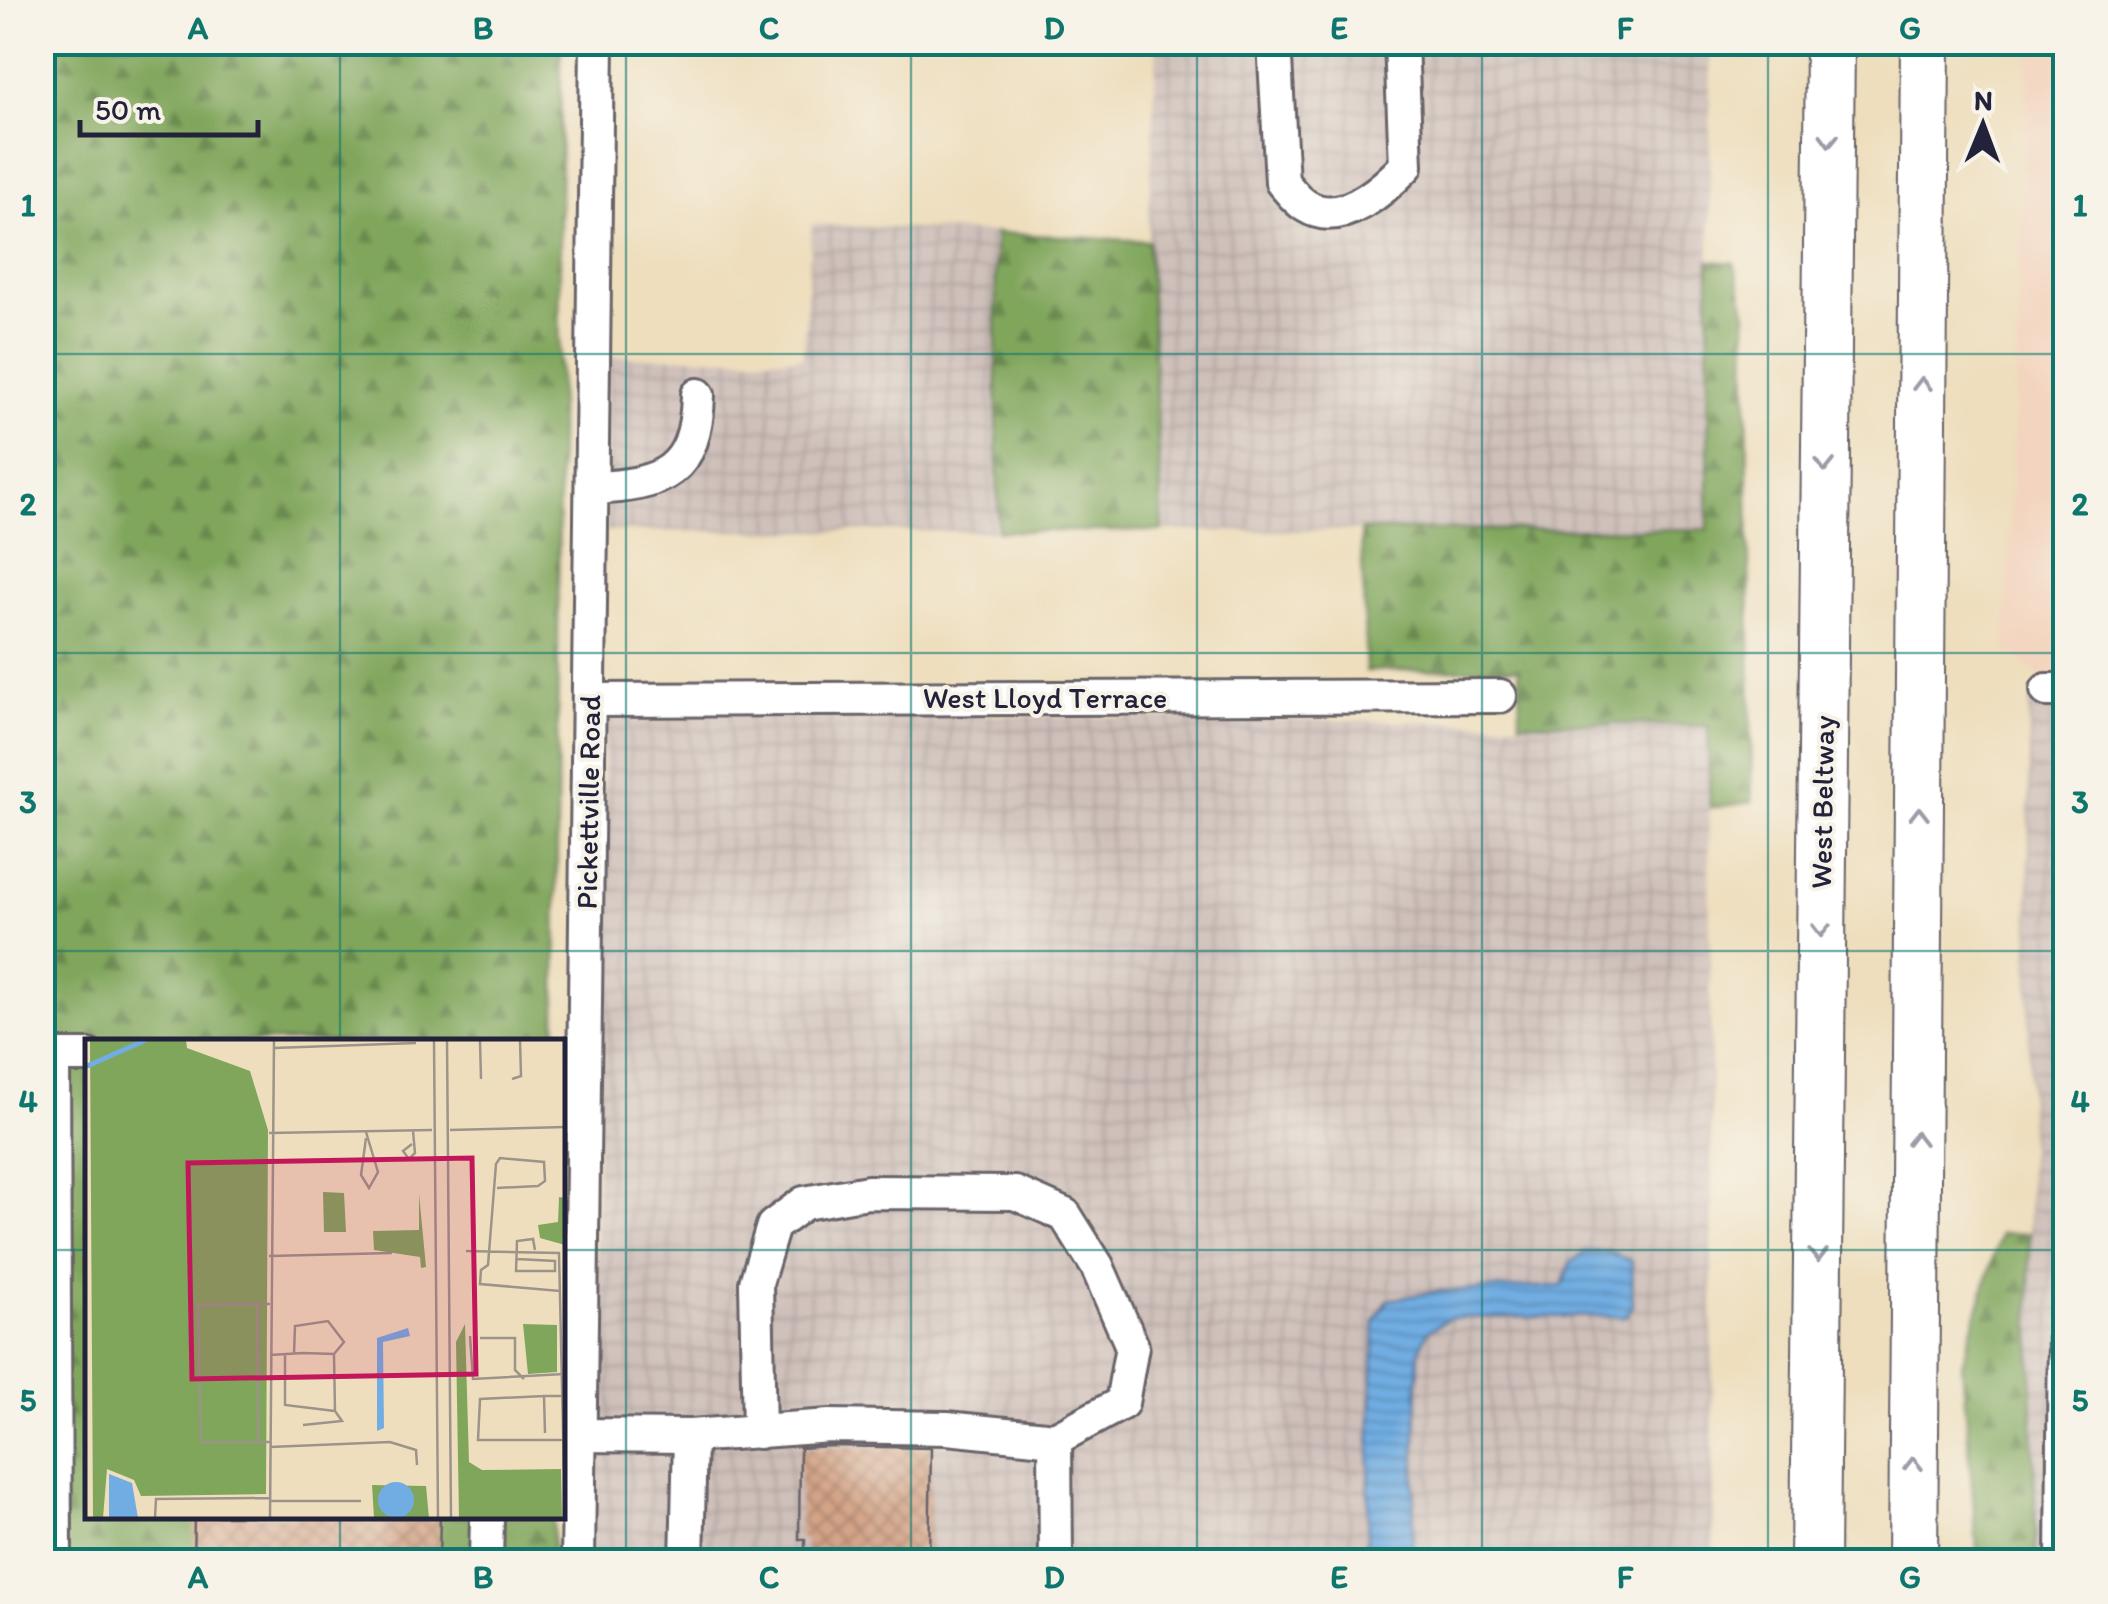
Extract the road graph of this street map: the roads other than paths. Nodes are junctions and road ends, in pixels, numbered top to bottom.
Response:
1 (597, 42) edge
2 (1274, 42) edge
3 (1401, 42) edge
4 (1830, 42) edge
5 (1925, 42) edge
6 (698, 395) dead end
7 (592, 488) junction
8 (1500, 696) dead end
9 (590, 700) junction
10 (574, 1055) edge
11 (85, 1056) edge
12 (2065, 1319) edge
13 (759, 1432) junction
14 (580, 1436) junction
15 (690, 1436) junction
16 (1055, 1439) junction
17 (487, 1519) edge
18 (55, 1562) edge
19 (486, 1562) edge
20 (578, 1562) edge
21 (687, 1562) edge
22 (1056, 1562) edge
23 (1815, 1562) edge
24 (1912, 1562) edge
25 (2063, 1562) edge

1 - 7 street, Pickettville Road
2 - 3 street
4 -> 23 highway, West Beltway
24 -> 5 highway
6 - 7 street
7 - 9 street, Pickettville Road
8 - 9 street, West Lloyd Terrace
9 - 10 street, Pickettville Road
10 - 14 street, Pickettville Road
11 - 18 street
12 - 25 street
13 - 15 street
13 - 16 street
13 - 16 street
14 - 15 street
14 - 20 street, Pickettville Road
15 - 21 street
16 - 22 street
17 - 19 street

